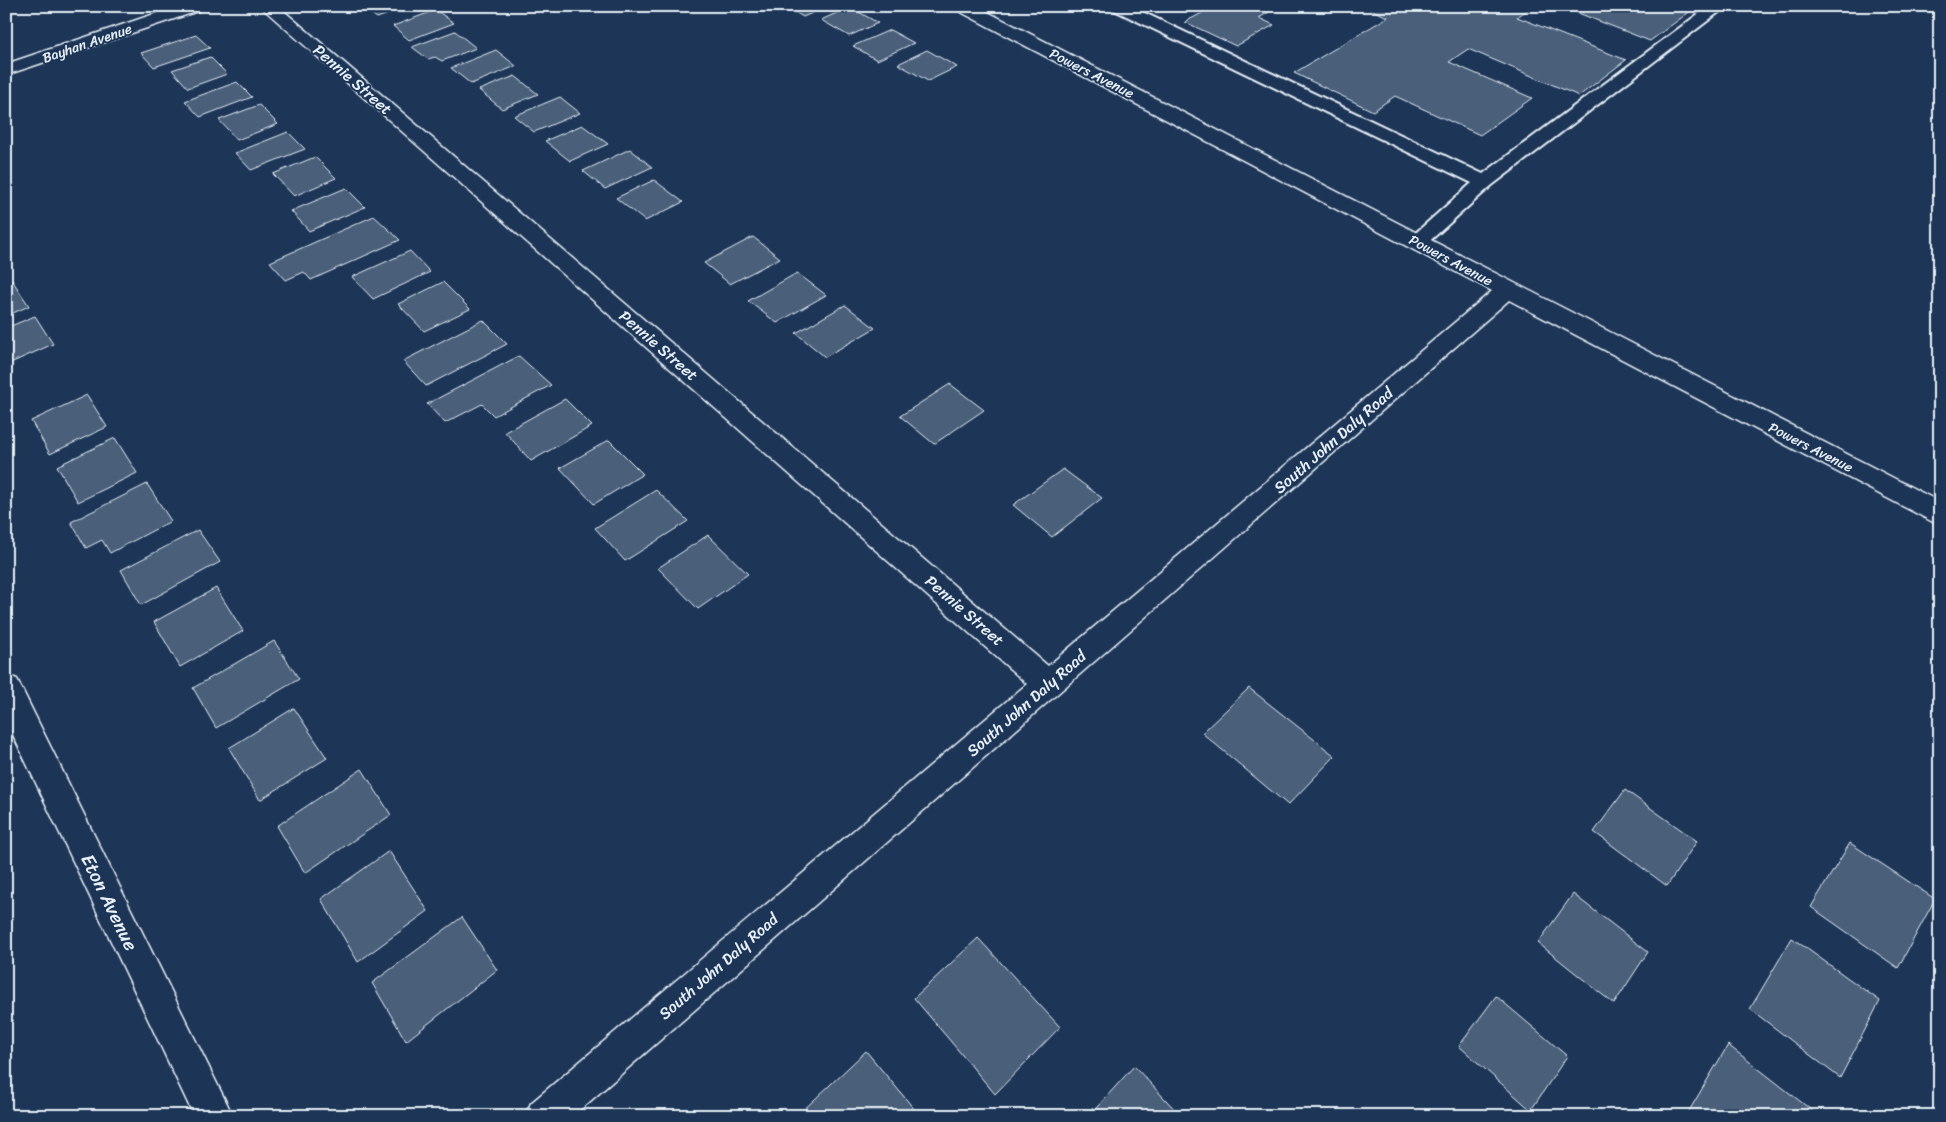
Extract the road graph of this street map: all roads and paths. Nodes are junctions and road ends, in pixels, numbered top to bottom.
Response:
1 (195, 6) edge
2 (268, 6) edge
3 (963, 6) edge
4 (1117, 6) edge
5 (1719, 6) edge
6 (6, 70) edge
7 (1484, 182) junction
8 (1417, 242) junction
9 (1508, 290) junction
10 (1940, 514) edge
11 (1048, 684) junction
12 (6, 688) edge
13 (214, 1116) edge
14 (544, 1116) edge

1 - 6 street, Bayhan Avenue
2 - 11 street, Pennie Street
3 - 8 street, Powers Avenue
4 - 7 lane
5 - 7 lane
7 - 8 lane
8 - 9 street, Powers Avenue
9 - 10 street, Powers Avenue
9 - 11 street, South John Daly Road
11 - 14 street, South John Daly Road
12 - 13 street, Eton Avenue

